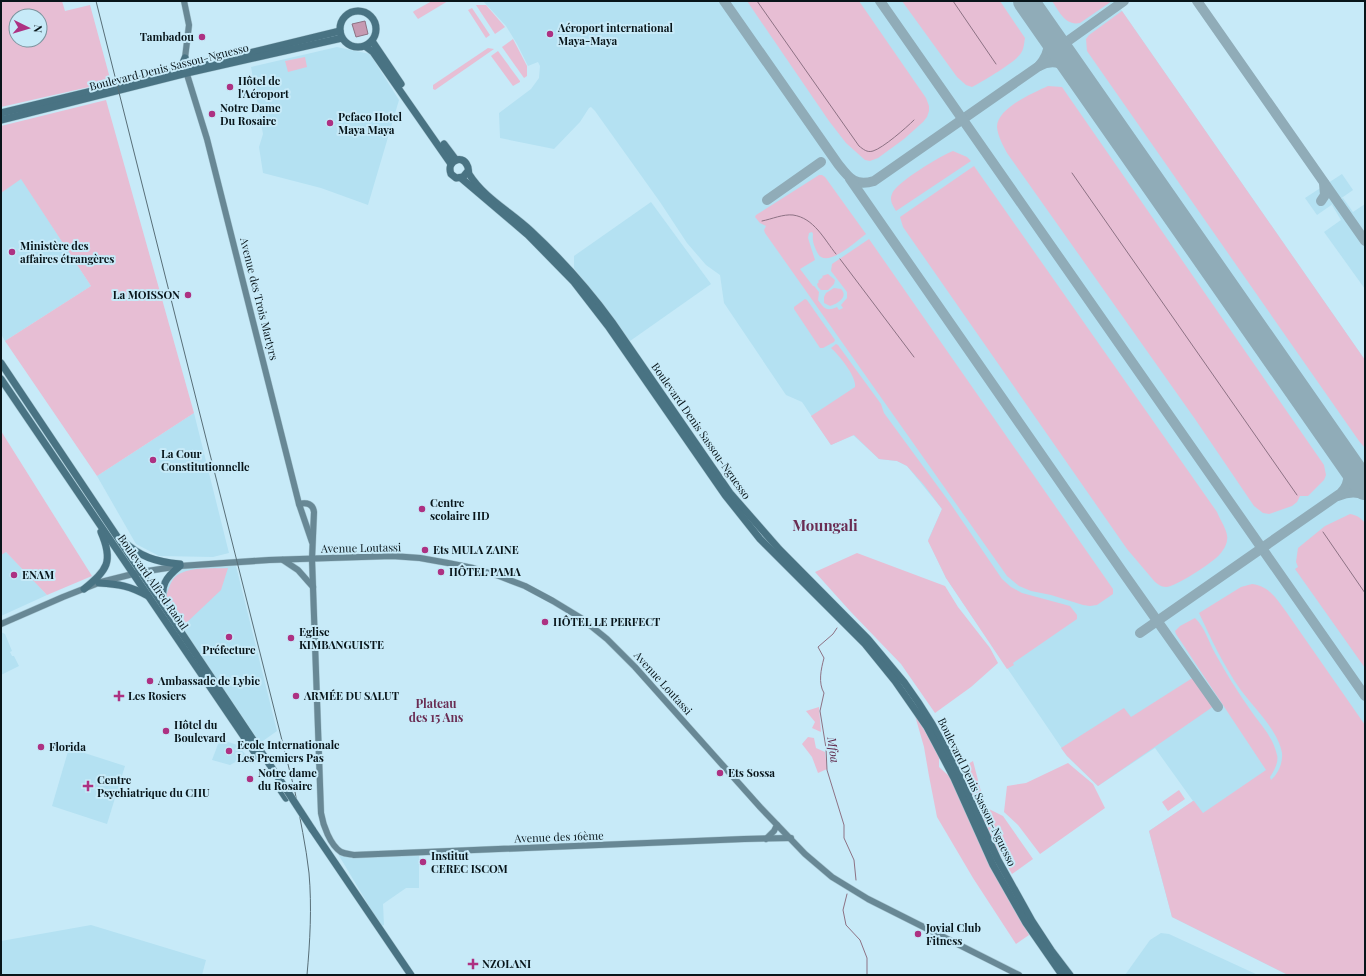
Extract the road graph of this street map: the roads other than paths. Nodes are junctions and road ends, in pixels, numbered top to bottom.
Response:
1 (184, 1) edge
2 (341, 35) junction
3 (372, 41) junction
4 (365, 46) junction
5 (185, 55) junction
6 (177, 70) junction
7 (188, 71) junction
8 (1, 113) edge
9 (1, 120) edge
10 (453, 162) junction
11 (468, 171) junction
12 (461, 178) junction
13 (1, 363) edge
14 (1, 379) edge
15 (299, 504) junction
16 (96, 519) junction
17 (115, 534) junction
18 (312, 543) junction
19 (312, 559) junction
20 (282, 560) junction
21 (180, 565) junction
22 (136, 572) junction
23 (102, 582) junction
24 (312, 587) junction
25 (84, 589) junction
26 (150, 598) junction
27 (163, 607) junction
28 (1, 624) edge
29 (951, 765) junction
30 (777, 825) junction
31 (310, 831) junction
32 (791, 838) junction
33 (766, 839) junction
34 (332, 842) joint
35 (372, 921) junction
36 (406, 975) edge
37 (411, 975) edge
38 (1019, 975) edge
39 (1062, 975) edge
40 (1070, 975) edge

1 - 5 main road, Avenue des Trois Martyrs
2 - 3 main road
2 - 4 main road
2 - 7 main road, Boulevard Denis Sassou-Nguesso
3 - 4 main road
3 - 10 main road
4 - 10 main road
5 - 6 main road
5 - 7 main road, Avenue des Trois Martyrs
6 - 7 main road, Boulevard Denis Sassou-Nguesso
6 - 8 main road, Boulevard Denis Sassou-Nguesso
7 - 9 main road, Boulevard Denis Sassou-Nguesso
7 - 15 main road, Avenue des Trois Martyrs
10 - 11 main road
10 - 12 main road
11 - 12 main road
11 - 29 main road, Boulevard Denis Sassou-Nguesso
12 - 29 main road, Boulevard Denis Sassou-Nguesso
13 - 17 main road, Boulevard Alfred Raôul
14 - 16 main road, Boulevard Alfred Raôul
15 - 18 main road, Avenue des Trois Martyrs
15 - 18 main road, Avenue des Trois Martyrs
16 - 22 main road, Boulevard Alfred Raôul
16 - 25 main road
17 - 21 main road
17 - 22 main road, Boulevard Alfred Raôul
18 - 19 main road, Avenue des Trois Martyrs
19 - 20 main road, Avenue Loutassi
19 - 24 main road, Avenue des Trois Martyrs
19 - 30 main road, Avenue Loutassi
20 - 21 main road, Avenue Loutassi
20 - 24 main road
21 - 22 main road, Avenue Loutassi
21 - 27 main road
22 - 23 main road, Avenue Loutassi
22 - 26 main road, Boulevard Alfred Raôul
22 - 27 main road
23 - 25 main road, Avenue Loutassi
23 - 26 main road
24 - 34 main road, Avenue des Trois Martyrs
25 - 28 main road, Avenue Loutassi
26 - 31 main road, Boulevard Alfred Raôul
27 - 31 main road, bridge
29 - 39 main road, Boulevard Denis Sassou-Nguesso
29 - 40 main road, Boulevard Denis Sassou-Nguesso
30 - 32 main road, Avenue Loutassi
30 - 33 main road
31 - 35 main road
32 - 33 main road, Avenue des 16ème
32 - 38 main road, Avenue Loutassi
33 - 34 main road, Avenue des 16ème
35 - 36 main road
35 - 37 main road

